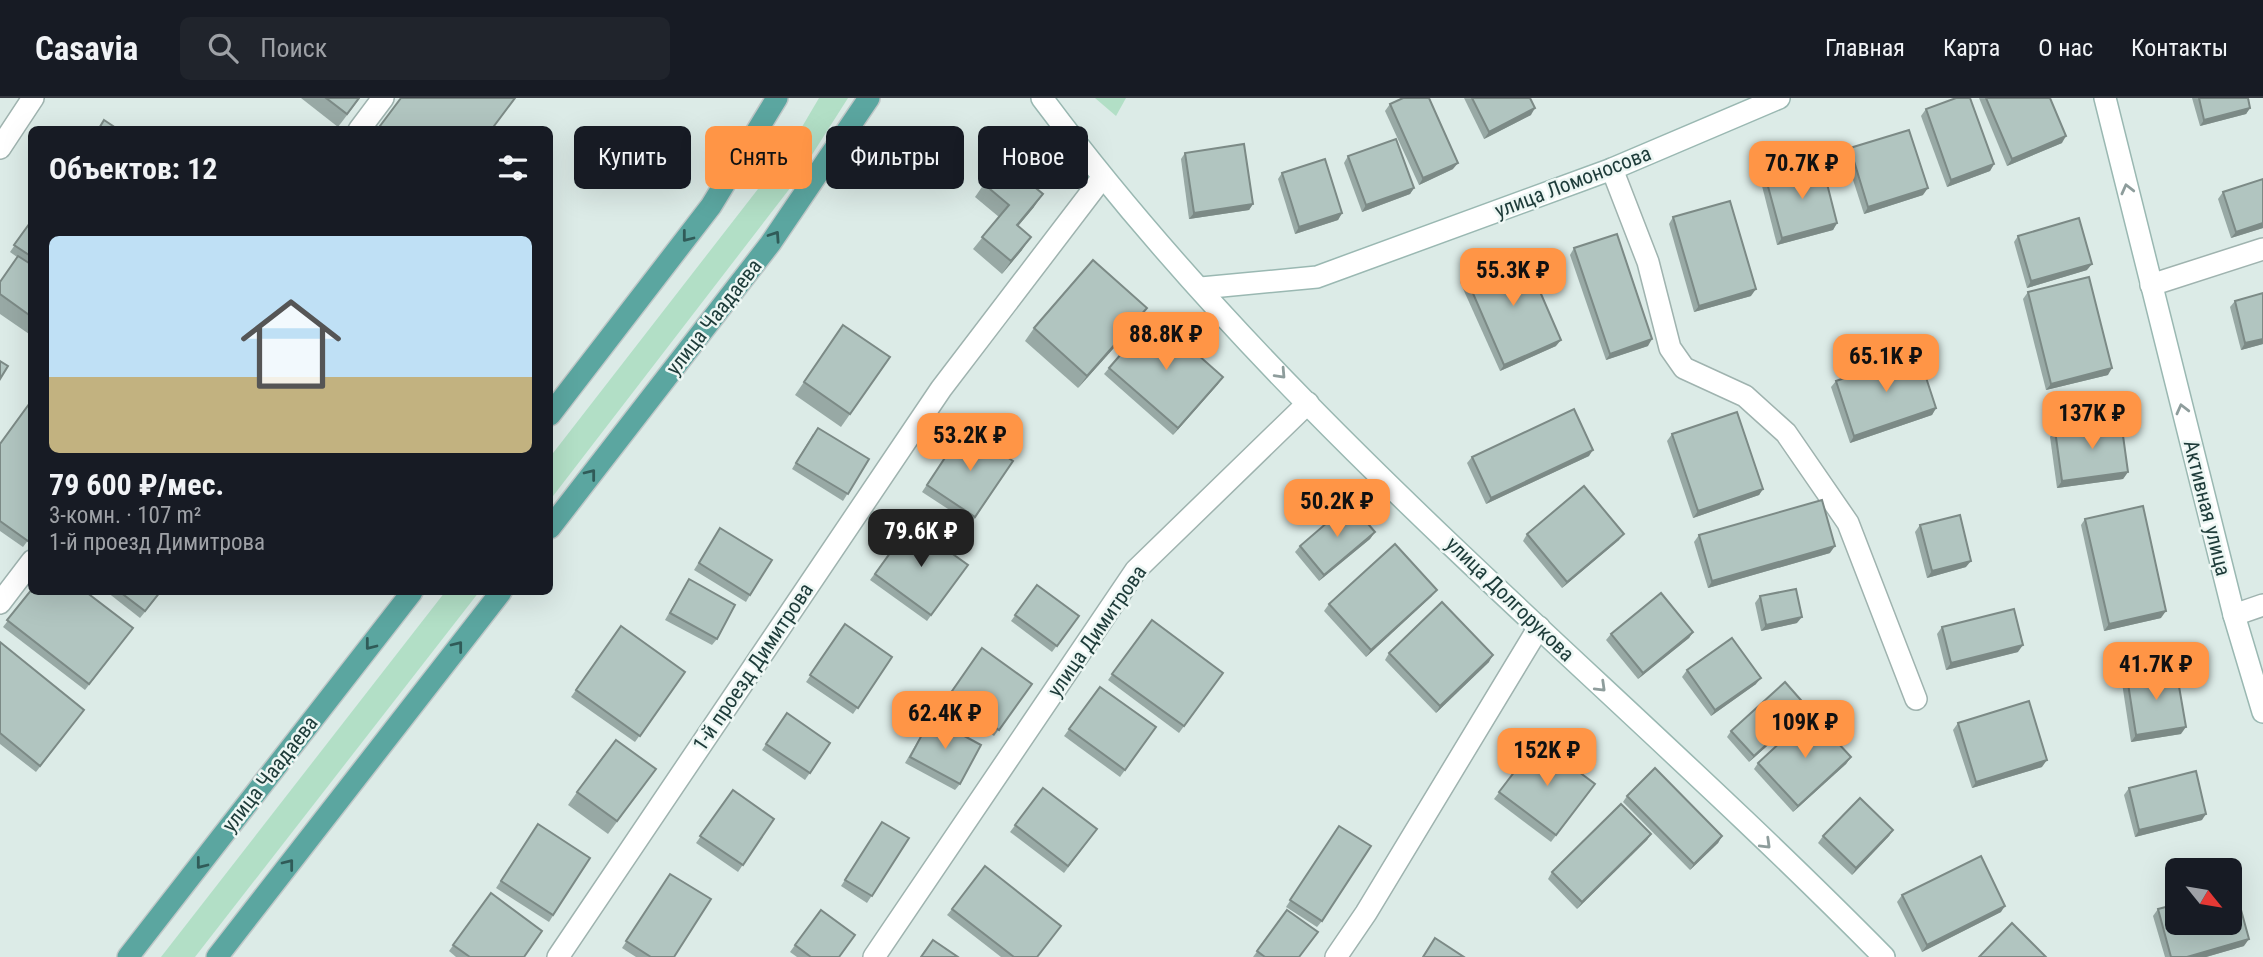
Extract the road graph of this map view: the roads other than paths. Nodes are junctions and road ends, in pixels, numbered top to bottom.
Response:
1 (33, 98) edge
2 (383, 98) edge
3 (778, 98) edge
4 (869, 98) edge
5 (1042, 98) edge
6 (1779, 98) edge
7 (2105, 98) edge
8 (362, 126) edge
9 (0, 148) edge
10 (1612, 169) junction
11 (1102, 178) junction
12 (2263, 249) edge
13 (2151, 285) junction
14 (1201, 288) junction
15 (1308, 403) junction
16 (553, 411) edge
17 (553, 524) edge
18 (28, 566) edge
19 (410, 595) edge
20 (498, 595) edge
21 (0, 603) edge
22 (2263, 605) edge
23 (2234, 615) junction
24 (1539, 627) junction
25 (1916, 699) dead end
26 (2263, 712) edge
27 (128, 957) edge
28 (217, 957) edge
29 (558, 957) edge
30 (874, 957) edge
31 (1336, 957) edge
32 (1884, 957) edge

1 - 9 street
2 - 8 street
3 -> 16 main road
17 -> 4 main road, улица Чаадаева
5 - 11 street, улица Долгорукова
6 - 10 street, улица Ломоносова
13 -> 7 street, Активная улица
10 - 14 street, улица Ломоносова
10 - 25 street
11 - 14 street, улица Долгорукова
11 - 29 street, 1-й проезд Димитрова
12 - 13 street
23 -> 13 street, Активная улица
14 -> 15 street, улица Долгорукова
15 - 24 street, улица Долгорукова
15 - 30 street, улица Димитрова
18 - 21 street
19 -> 27 main road, улица Чаадаева
28 -> 20 main road
22 - 23 street
23 - 26 street, Активная улица
24 - 31 street
24 -> 32 street, улица Долгорукова

